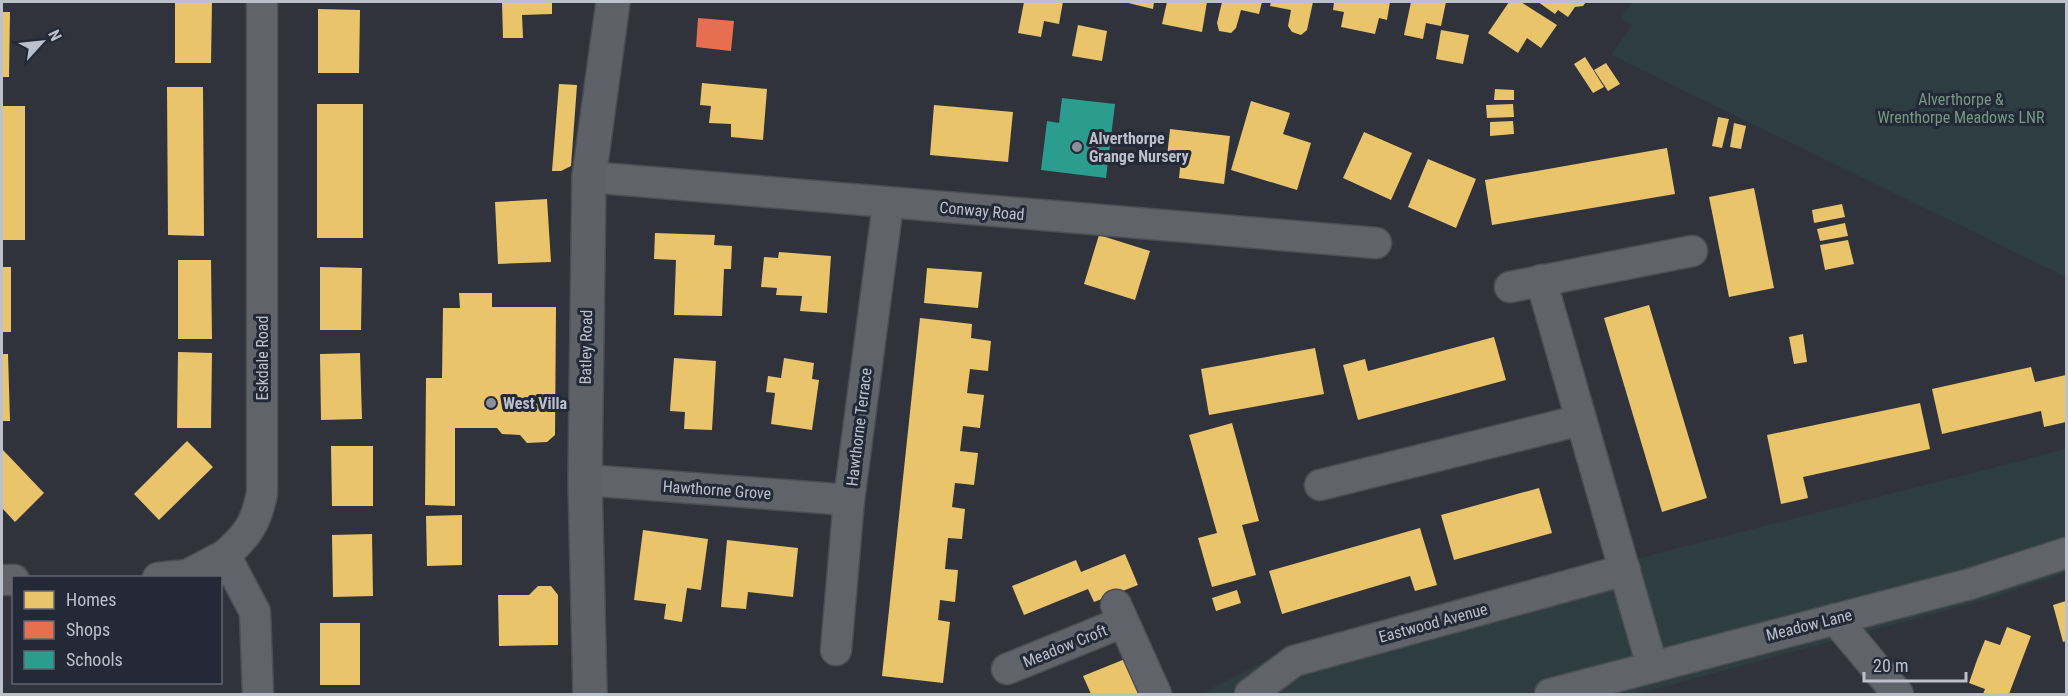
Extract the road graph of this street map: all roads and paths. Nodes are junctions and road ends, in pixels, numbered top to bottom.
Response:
1 (262, 2) edge
2 (613, 2) edge
3 (589, 177) junction
4 (888, 204) junction
5 (1376, 243) dead end
6 (1692, 251) dead end
7 (1541, 280) junction
8 (1510, 287) dead end
9 (1581, 420) junction
10 (585, 480) junction
11 (1314, 485) dead end
12 (849, 500) junction
13 (2067, 553) edge
14 (225, 555) junction
15 (1625, 570) junction
16 (177, 576) edge
17 (1835, 619) junction
18 (836, 650) dead end
19 (1652, 666) junction
20 (1007, 669) dead end
21 (258, 694) edge
22 (590, 694) edge
23 (1156, 694) edge
24 (1250, 694) edge
25 (1550, 694) edge
26 (1898, 694) edge

1 - 14 street, Eskdale Road
2 - 3 street, Batley Road
3 - 4 street, Conway Road
3 - 10 street, Batley Road
4 - 5 street, Conway Road
4 - 12 street, Hawthorne Terrace
6 - 7 street
7 - 8 street
7 - 9 street
9 - 11 street
9 - 15 street
10 - 12 street, Hawthorne Grove
10 - 22 street, Batley Road
12 - 18 street, Hawthorne Terrace
13 - 17 street, Meadow Lane
14 - 16 street, Eskdale Road
14 - 21 street
15 - 19 street
15 - 24 street, Eastwood Avenue
17 - 19 street, Meadow Lane
17 - 26 street
19 - 25 street, Meadow Lane
20 - 23 street, Meadow Croft

